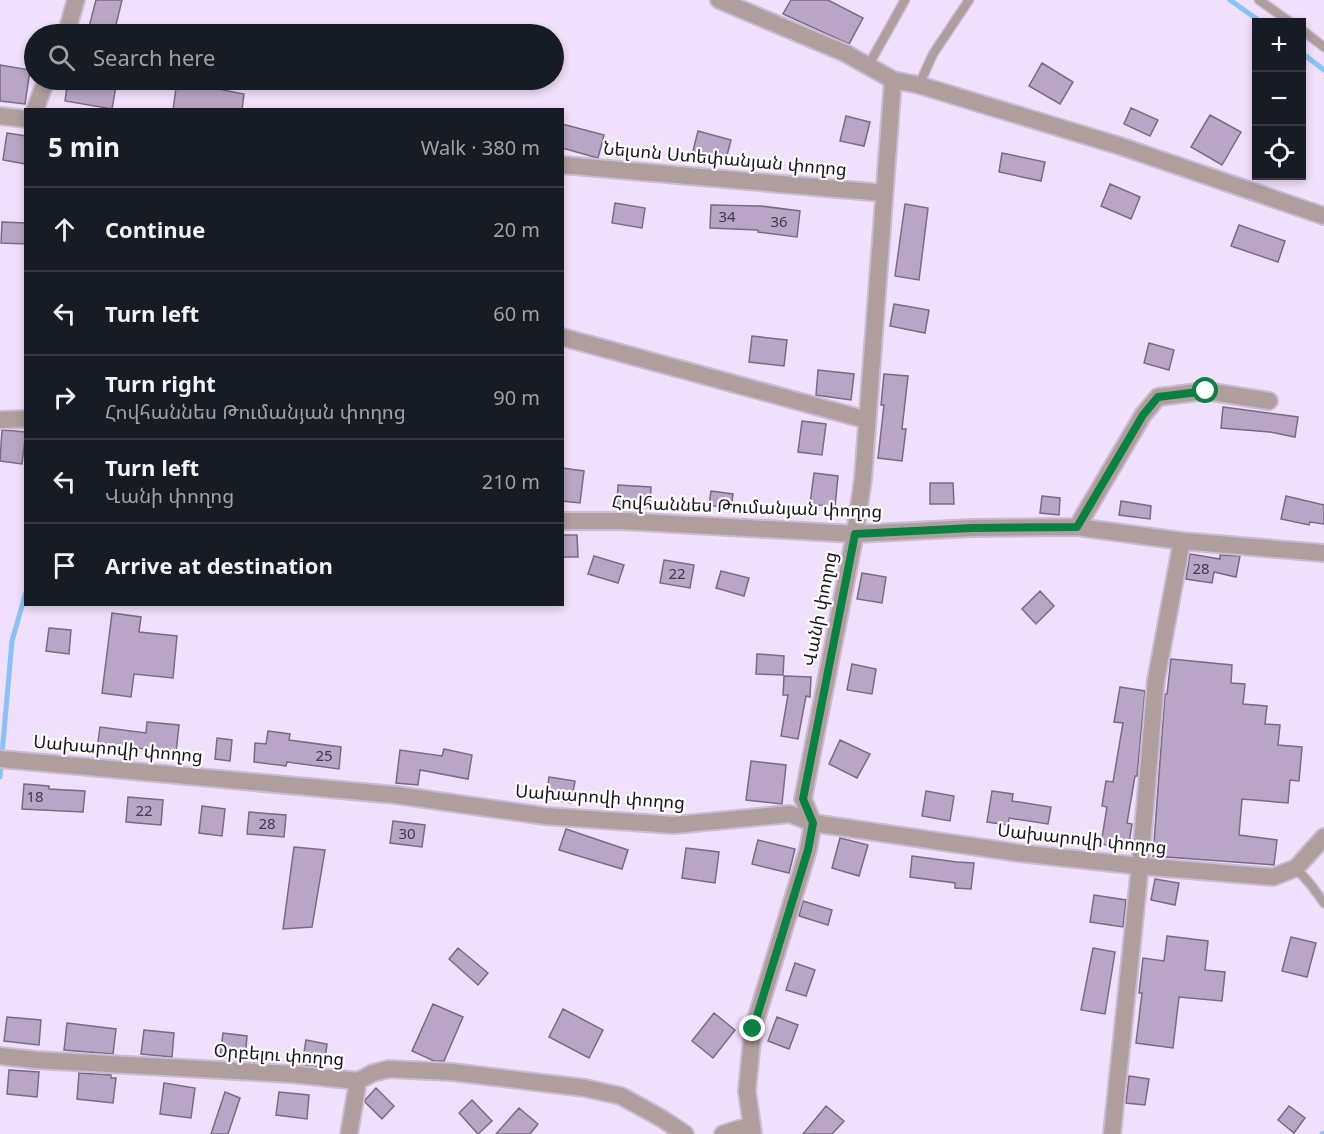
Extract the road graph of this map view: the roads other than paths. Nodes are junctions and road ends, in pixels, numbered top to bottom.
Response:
1 (76, 0) edge
2 (719, 0) edge
3 (905, 0) edge
4 (969, 0) edge
5 (1259, 0) edge
6 (1284, 18) edge
7 (69, 24) edge
8 (1306, 33) edge
9 (1324, 47) edge
10 (868, 66) junction
11 (893, 80) junction
12 (919, 85) junction
13 (42, 90) edge
14 (35, 108) edge
15 (0, 116) edge
16 (24, 119) edge
17 (564, 165) edge
18 (884, 193) junction
19 (1324, 216) edge
20 (564, 338) edge
21 (1269, 401) dead end
22 (24, 419) edge
23 (0, 420) edge
24 (867, 420) junction
25 (564, 520) edge
26 (1077, 527) junction
27 (855, 534) junction
28 (1182, 541) junction
29 (1324, 553) edge
30 (5, 759) edge
31 (813, 823) junction
32 (1324, 837) edge
33 (1140, 866) junction
34 (1296, 868) junction
35 (1324, 903) edge
36 (0, 1056) edge
37 (358, 1081) junction
38 (753, 1130) edge
39 (349, 1134) edge
40 (685, 1134) edge
41 (723, 1134) edge
42 (1112, 1134) edge

1 - 7 street
2 - 10 street
3 - 10 lane
4 - 12 lane
5 - 6 lane
8 - 9 lane
10 - 11 street
11 - 12 street
11 - 18 street, Վանի փողոց
12 - 19 street
13 - 14 street
15 - 16 street
17 - 18 street, Նելսոն Ստեփանյան փողոց
18 - 24 street, Վանի փողոց
20 - 24 street
21 - 26 street
22 - 23 street
24 - 27 street, Վանի փողոց
25 - 27 street, Հովհաննես Թումանյան փողոց
26 - 27 street, Հովհաննես Թումանյան փողոց
26 - 28 street, Հովհաննես Թումանյան փողոց
27 - 31 street, Վանի փողոց
28 - 29 street, Հովհաննես Թումանյան փողոց
28 - 33 street
30 - 31 street, Սախարովի փողոց
31 - 33 street, Սախարովի փողոց
31 - 38 street, Վանի փողոց
32 - 34 street
33 - 34 street, Սախարովի փողոց
33 - 42 street
34 - 35 lane
36 - 37 street, Օրբելու փողոց
37 - 39 street
37 - 40 street, Օրբելու փողոց
38 - 41 street

